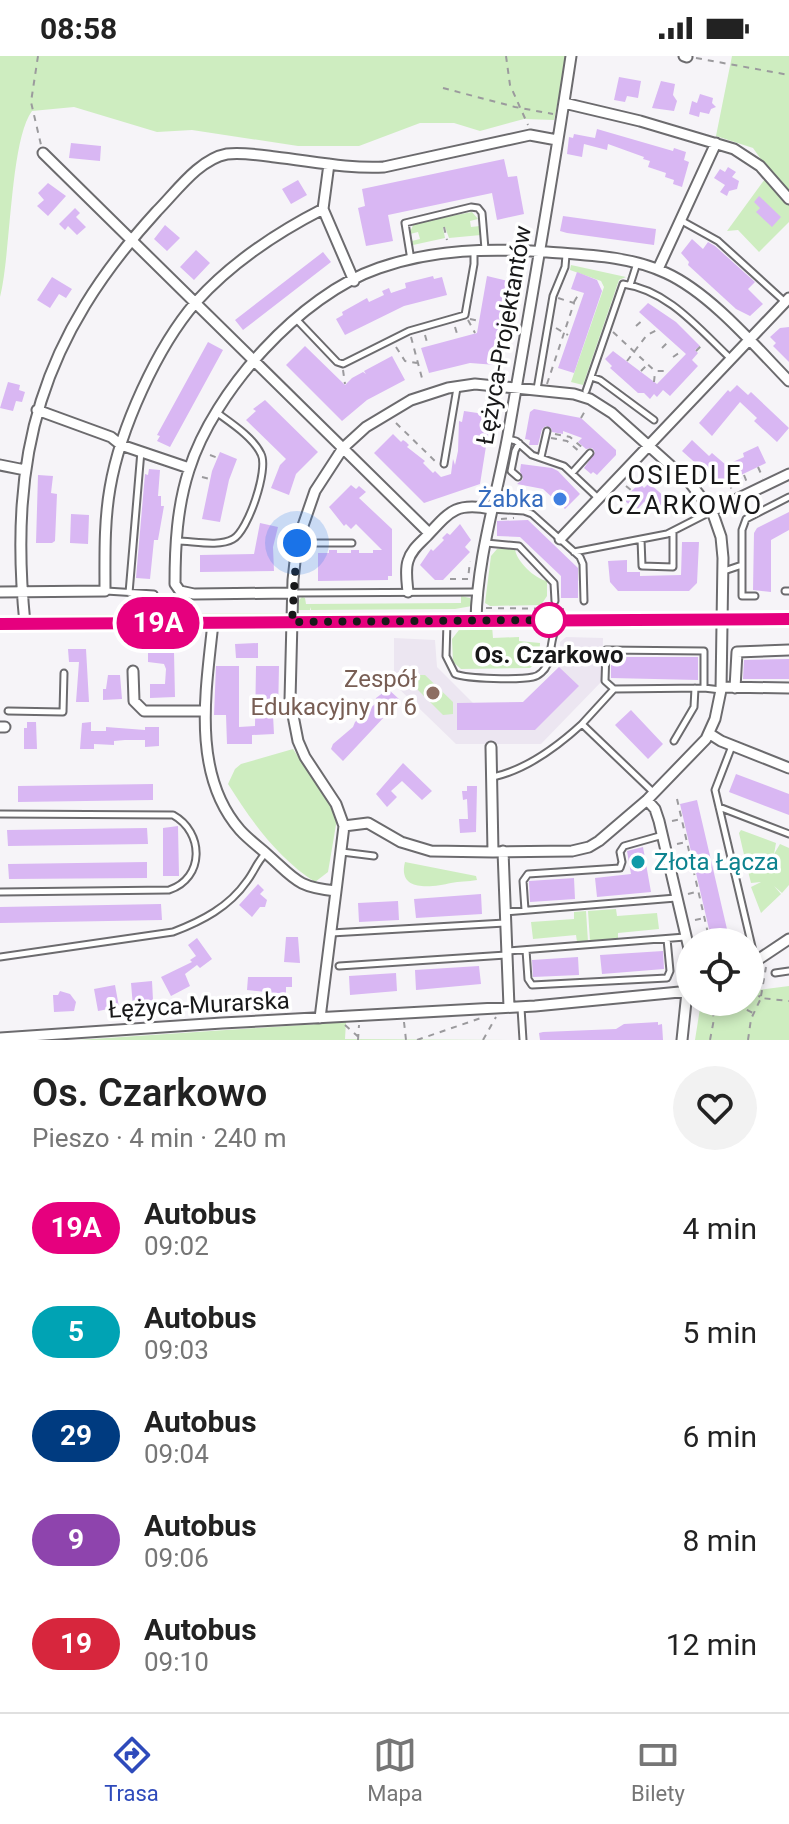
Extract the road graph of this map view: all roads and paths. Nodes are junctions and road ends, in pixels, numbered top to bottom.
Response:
1 (38, 56) edge
2 (506, 56) edge
3 (571, 56) edge
4 (685, 56) edge
5 (789, 75) edge
6 (443, 88) dead end
7 (564, 103) junction
8 (521, 108) junction
9 (562, 115) junction
10 (529, 129) dead end
11 (557, 140) junction
12 (716, 143) junction
13 (43, 153) joint
14 (329, 164) junction
15 (789, 199) edge
16 (323, 209) junction
17 (681, 221) junction
18 (444, 227) dead end
19 (447, 240) dead end
20 (130, 241) junction
21 (485, 249) junction
22 (474, 250) junction
23 (539, 251) junction
24 (566, 253) junction
25 (411, 261) junction
26 (637, 262) junction
27 (658, 269) junction
28 (354, 281) junction
29 (630, 285) junction
30 (580, 292) dead end
31 (553, 296) junction
32 (787, 300) edge
33 (196, 303) junction
34 (574, 303) junction
35 (571, 311) junction
36 (576, 313) dead end
37 (296, 318) junction
38 (644, 319) dead end
39 (479, 321) dead end
40 (455, 324) dead end
41 (547, 325) junction
42 (636, 326) dead end
43 (608, 328) junction
44 (657, 330) dead end
45 (424, 331) dead end
46 (565, 331) junction
47 (475, 333) dead end
48 (411, 335) dead end
49 (568, 335) dead end
50 (458, 337) dead end
51 (709, 338) junction
52 (670, 340) dead end
53 (749, 341) junction
54 (393, 342) dead end
55 (428, 346) dead end
56 (662, 348) dead end
57 (682, 351) dead end
58 (696, 351) dead end
59 (634, 352) junction
60 (673, 357) dead end
61 (732, 359) junction
62 (253, 360) junction
63 (627, 361) dead end
64 (418, 363) junction
65 (647, 364) junction
66 (641, 371) dead end
67 (655, 371) junction
68 (660, 371) junction
69 (669, 371) dead end
70 (335, 376) dead end
71 (591, 377) junction
72 (664, 377) dead end
73 (789, 381) edge
74 (423, 382) dead end
75 (654, 382) dead end
76 (345, 384) dead end
77 (457, 387) junction
78 (516, 387) junction
79 (541, 390) junction
80 (586, 391) dead end
81 (37, 410) junction
82 (585, 411) dead end
83 (216, 412) junction
84 (581, 418) dead end
85 (654, 420) dead end
86 (396, 423) dead end
87 (547, 431) dead end
88 (570, 437) dead end
89 (411, 438) junction
90 (507, 439) junction
91 (406, 442) dead end
92 (519, 443) junction
93 (121, 445) junction
94 (649, 445) junction
95 (343, 448) junction
96 (141, 451) junction
97 (426, 453) junction
98 (590, 453) dead end
99 (210, 455) dead end
100 (218, 458) dead end
101 (422, 458) dead end
102 (544, 458) junction
103 (0, 465) edge
104 (443, 466) joint
105 (758, 467) dead end
106 (189, 468) junction
107 (25, 470) junction
108 (572, 473) junction
109 (789, 474) edge
110 (744, 475) dead end
111 (202, 477) dead end
112 (518, 477) dead end
113 (210, 479) dead end
114 (764, 479) dead end
115 (729, 483) dead end
116 (626, 486) dead end
117 (748, 486) dead end
118 (632, 491) dead end
119 (734, 493) dead end
120 (789, 497) edge
121 (598, 498) junction
122 (712, 511) junction
123 (493, 514) junction
124 (517, 518) dead end
125 (673, 531) junction
126 (429, 533) junction
127 (560, 539) junction
128 (641, 539) junction
129 (176, 541) junction
130 (297, 543) junction
131 (352, 543) dead end
132 (486, 543) junction
133 (574, 552) junction
134 (470, 561) dead end
135 (742, 565) junction
136 (723, 571) junction
137 (450, 579) dead end
138 (105, 591) junction
139 (0, 592) edge
140 (22, 592) junction
141 (408, 592) junction
142 (478, 592) junction
143 (129, 593) junction
144 (293, 593) junction
145 (154, 594) dead end
146 (755, 596) dead end
147 (555, 601) dead end
148 (584, 601) dead end
149 (723, 619) junction
150 (789, 619) edge
151 (562, 620) junction
152 (447, 621) junction
153 (476, 621) junction
154 (292, 622) junction
155 (213, 623) junction
156 (0, 624) edge
157 (25, 624) junction
158 (789, 650) edge
159 (133, 671) dead end
160 (64, 673) dead end
161 (695, 688) junction
162 (704, 688) junction
163 (721, 688) junction
164 (735, 688) junction
165 (789, 688) edge
166 (614, 689) junction
167 (8, 711) dead end
168 (204, 711) junction
169 (582, 724) junction
170 (710, 734) junction
171 (674, 741) dead end
172 (732, 746) junction
173 (491, 747) dead end
174 (789, 768) edge
175 (492, 777) junction
176 (650, 796) junction
177 (677, 799) dead end
178 (719, 807) junction
179 (0, 814) edge
180 (682, 819) junction
181 (672, 821) dead end
182 (344, 826) junction
183 (789, 834) edge
184 (663, 835) junction
185 (687, 842) junction
186 (677, 844) dead end
187 (342, 852) junction
188 (498, 852) junction
189 (266, 853) junction
190 (374, 856) dead end
191 (693, 866) junction
192 (683, 868) dead end
193 (336, 891) junction
194 (699, 891) junction
195 (0, 892) edge
196 (688, 894) dead end
197 (677, 898) junction
198 (525, 910) junction
199 (505, 917) junction
200 (705, 918) junction
201 (695, 920) dead end
202 (684, 928) edge
203 (707, 928) edge
204 (748, 928) edge
205 (331, 933) junction
206 (676, 938) edge
207 (667, 939) junction
208 (789, 939) edge
209 (526, 950) junction
210 (507, 953) junction
211 (0, 957) edge
212 (764, 957) edge
213 (339, 966) dead end
214 (789, 971) edge
215 (775, 973) dead end
216 (676, 993) edge
217 (764, 998) edge
218 (789, 1001) edge
219 (502, 1007) junction
220 (521, 1007) junction
221 (403, 1013) junction
222 (359, 1016) junction
223 (686, 1016) edge
224 (714, 1016) edge
225 (752, 1016) edge
226 (337, 1017) junction
227 (320, 1018) junction
228 (0, 1038) edge
229 (360, 1039) edge
230 (482, 1039) edge
231 (406, 1040) edge
232 (417, 1040) edge
233 (523, 1040) edge
234 (682, 1040) edge
235 (710, 1040) edge
236 (748, 1040) edge

1 - 13 path
2 - 8 path
3 - 7 street, Łężyca-Projektantów
4 - 5 path
6 - 8 path
7 - 9 street, Łężyca-Projektantów
7 - 12 street
8 - 9 path
8 - 10 path
9 - 11 street, Łężyca-Projektantów
11 - 14 street
11 - 23 street, Łężyca-Projektantów
12 - 15 street
12 - 17 street
13 - 20 street
14 - 16 street
14 - 20 street
16 - 28 street
16 - 33 street
17 - 27 street
17 - 32 lane
18 - 19 path
20 - 33 street
20 - 81 street
21 - 22 street
21 - 23 street
21 - 25 lane
22 - 25 street
22 - 37 lane
23 - 24 street
23 - 78 street, Łężyca-Projektantów
24 - 26 street
24 - 31 lane
25 - 28 street
26 - 27 street
26 - 29 lane
27 - 53 street
28 - 37 street
29 - 43 lane
29 - 51 lane
30 - 34 path
31 - 34 path
31 - 41 lane
32 - 53 street
33 - 62 street
33 - 93 street
34 - 35 path
35 - 36 path
35 - 46 path
37 - 62 street
38 - 42 path
39 - 47 path
40 - 50 path
41 - 46 path
41 - 79 lane
43 - 59 path
43 - 71 lane
44 - 59 path
45 - 55 path
46 - 49 path
46 - 79 path
48 - 64 path
51 - 58 path
51 - 61 lane
52 - 56 path
53 - 61 street
53 - 73 street
54 - 64 path
57 - 60 path
59 - 63 path
59 - 65 path
61 - 94 street
62 - 83 street
62 - 95 street
64 - 74 path
65 - 66 path
65 - 67 path
67 - 68 path
67 - 75 path
68 - 69 path
68 - 72 path
70 - 76 path
71 - 80 lane
71 - 85 lane
77 - 78 street
77 - 95 street
77 - 104 lane
78 - 79 street
78 - 90 street, Łężyca-Projektantów
79 - 94 street
81 - 93 street
81 - 107 street
82 - 84 path
83 - 106 street
83 - 129 lane
86 - 89 path
87 - 102 lane
88 - 102 path
89 - 91 path
89 - 97 path
90 - 92 lane
90 - 123 street, Łężyca-Projektantów
92 - 102 lane
92 - 112 lane
93 - 96 street
93 - 138 street
94 - 121 street
94 - 122 street
95 - 126 street
95 - 130 street
96 - 106 street
96 - 143 lane
97 - 101 path
97 - 104 path
98 - 108 lane
99 - 100 path
102 - 108 lane
103 - 107 street
105 - 114 path
106 - 129 street
107 - 140 street
108 - 121 lane
109 - 122 street
110 - 117 path
111 - 113 path
115 - 119 path
116 - 118 path
120 - 135 lane
121 - 127 street
122 - 125 lane
122 - 136 street
123 - 124 path
123 - 126 street
123 - 127 lane
123 - 132 street, Łężyca-Projektantów
125 - 128 lane
125 - 128 lane
126 - 141 street
127 - 133 lane
128 - 133 lane
129 - 144 street
130 - 131 lane
130 - 144 street
132 - 142 street, Łężyca-Projektantów
132 - 147 lane
133 - 148 lane
134 - 137 path
135 - 136 lane
135 - 146 lane
136 - 149 street
138 - 140 street
138 - 143 lane
139 - 140 street
140 - 157 street
141 - 142 lane
141 - 144 lane
142 - 153 street, Łężyca-Projektantów
143 - 145 lane
144 - 154 street
149 - 150 main road
149 - 151 main road
149 - 163 street
151 - 152 lane
151 - 153 main road
152 - 153 main road
152 - 154 main road
154 - 155 main road
154 - 182 street
155 - 157 main road
155 - 168 street
156 - 157 main road
158 - 164 street
159 - 168 street
160 - 167 lane
161 - 162 lane
161 - 166 lane
161 - 171 lane
162 - 163 lane
162 - 166 lane
163 - 164 street
163 - 170 street
164 - 165 street
166 - 169 lane
168 - 189 street
169 - 175 lane
169 - 176 lane
170 - 172 street
170 - 176 street
172 - 174 street
172 - 178 lane
173 - 175 street
175 - 188 street
176 - 184 street
176 - 188 street
177 - 180 path
178 - 183 lane
178 - 204 lane
179 - 195 lane
180 - 181 path
180 - 185 path
182 - 187 street, Łężyca-Murarska
182 - 188 street
184 - 197 street
184 - 198 lane
185 - 186 path
185 - 191 path
187 - 190 lane
187 - 193 street, Łężyca-Murarska
188 - 199 street
189 - 193 street
189 - 211 lane
191 - 192 path
191 - 194 path
193 - 205 street, Łężyca-Murarska
194 - 196 path
194 - 200 path
197 - 198 lane
197 - 202 street
198 - 199 lane
199 - 205 lane
199 - 210 street
200 - 201 path
200 - 203 path
205 - 227 street, Łężyca-Murarska
206 - 207 lane
207 - 209 lane
207 - 209 lane
208 - 212 street
209 - 210 lane
210 - 213 lane
210 - 219 street
214 - 215 lane
216 - 220 street
217 - 218 path
219 - 220 street
219 - 221 street
219 - 230 path
219 - 232 path
220 - 233 lane
221 - 222 street
221 - 231 path
222 - 226 street
222 - 229 path
223 - 234 street
224 - 235 path
225 - 236 path
226 - 227 street
226 - 229 path
227 - 228 street, Łężyca-Murarska

